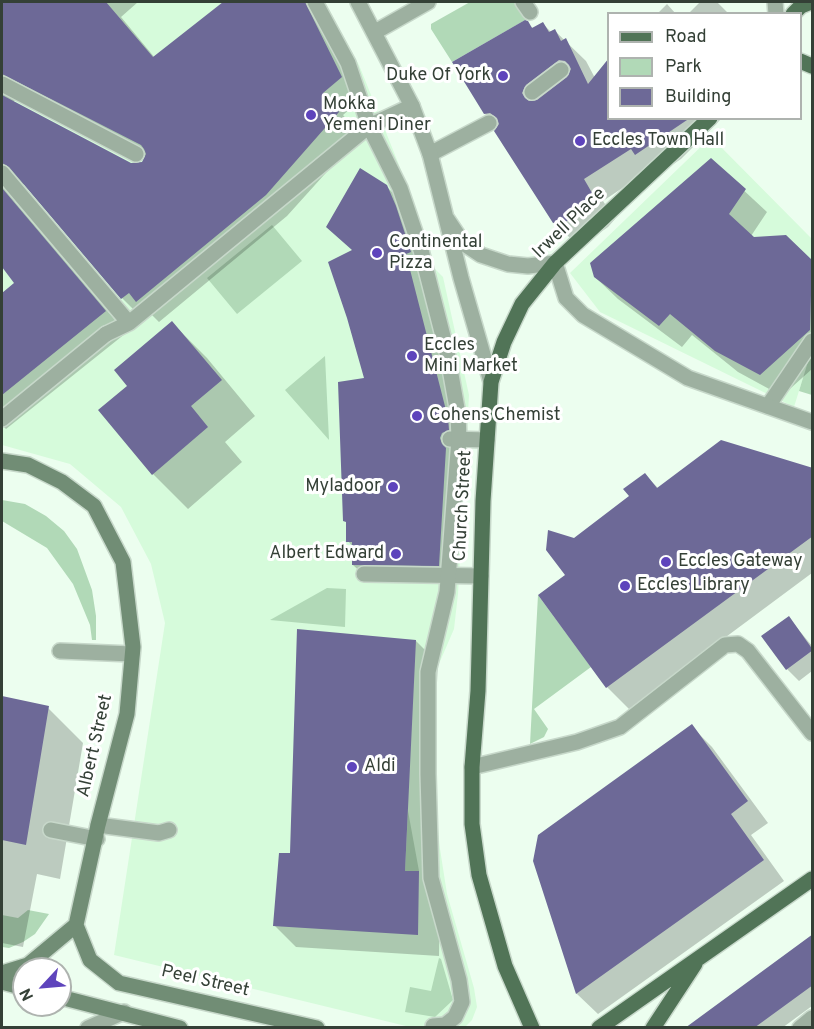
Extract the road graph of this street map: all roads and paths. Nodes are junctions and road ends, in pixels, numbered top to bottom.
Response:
1 (315, 2) edge
2 (358, 2) edge
3 (428, 2) edge
4 (811, 2) edge
5 (795, 12) edge
6 (375, 32) junction
7 (561, 70) dead end
8 (2, 84) edge
9 (532, 92) dead end
10 (412, 106) junction
11 (708, 120) edge
12 (489, 123) dead end
13 (369, 126) junction
14 (136, 154) dead end
15 (430, 154) junction
16 (2, 172) edge
17 (447, 219) junction
18 (555, 263) junction
19 (129, 323) junction
20 (813, 341) edge
21 (491, 382) junction
22 (768, 406) junction
23 (2, 419) edge
24 (813, 422) edge
25 (455, 439) junction
26 (487, 440) junction
27 (2, 461) edge
28 (364, 574) dead end
29 (448, 576) junction
30 (481, 576) junction
31 (60, 651) dead end
32 (132, 654) junction
33 (813, 733) edge
34 (472, 767) junction
35 (51, 830) dead end
36 (169, 830) dead end
37 (97, 832) junction
38 (813, 879) edge
39 (76, 925) junction
40 (700, 957) junction
41 (2, 973) edge
42 (72, 1000) edge
43 (124, 1012) junction
44 (813, 1018) edge
45 (433, 1026) dead end
46 (88, 1028) edge
47 (180, 1028) edge
48 (317, 1028) edge
49 (532, 1028) edge
50 (599, 1028) edge
51 (653, 1028) edge
52 (800, 1028) edge

1 - 13 street
2 - 6 street, Church Street
3 - 6 street
4 - 5 main road
6 - 10 street, Church Street
7 - 9 street
8 - 14 street
10 - 13 street
10 - 15 street, Church Street
11 - 18 main road, Irwell Place
12 - 15 street
13 - 19 street
13 - 25 street
15 - 17 street, Church Street
16 - 19 street
17 - 18 street
17 - 21 street, Church Street
18 - 21 main road, Irwell Place
18 - 22 street
19 - 23 street
20 - 22 street
21 - 26 main road, Church Street
22 - 24 street
25 - 26 street
25 - 29 street
26 - 30 main road, Church Street
27 - 32 main road, Albert Street
28 - 29 street
29 - 30 street
29 - 45 street
30 - 34 main road, Church Street
31 - 32 street
32 - 37 main road, Albert Street
33 - 34 street
34 - 49 main road, Church Street
35 - 37 street
36 - 37 street
37 - 39 main road, Albert Street
38 - 40 main road
39 - 41 main road
39 - 48 main road, Peel Street
40 - 50 main road
40 - 51 main road
42 - 43 main road
43 - 46 street
43 - 47 main road
44 - 52 street

